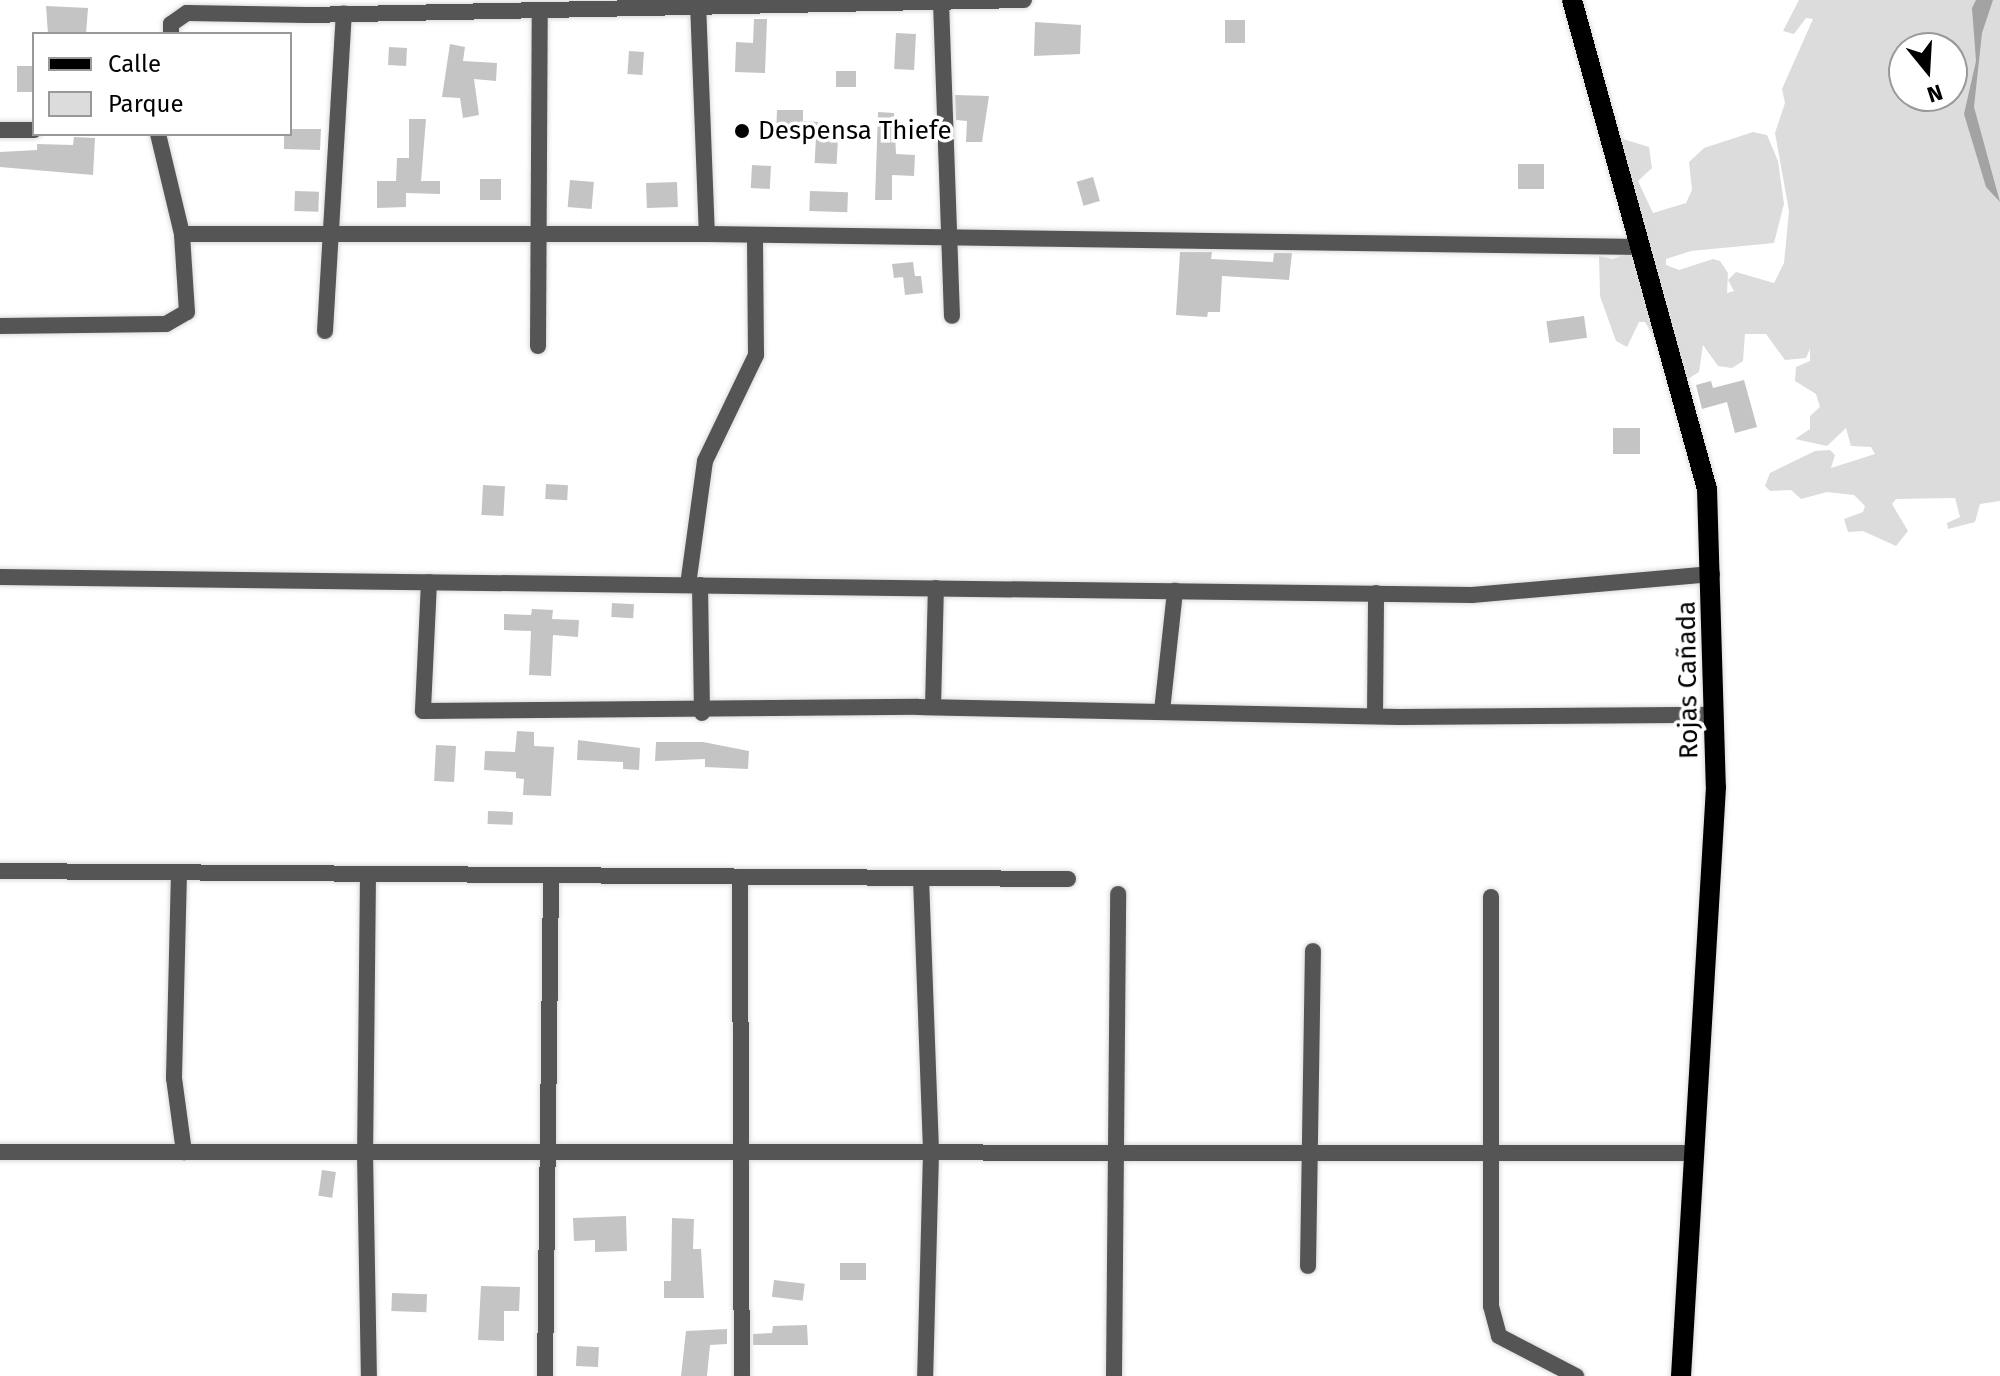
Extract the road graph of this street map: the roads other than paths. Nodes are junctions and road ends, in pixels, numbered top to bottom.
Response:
1 (1024, 0) edge
2 (1572, 0) edge
3 (941, 2) edge
4 (698, 3) junction
5 (661, 4) edge
6 (185, 6) edge
7 (540, 10) junction
8 (344, 14) junction
9 (171, 32) edge
10 (0, 130) edge
11 (32, 130) edge
12 (158, 136) edge
13 (182, 234) junction
14 (707, 234) junction
15 (335, 235) junction
16 (539, 235) junction
17 (755, 235) junction
18 (949, 241) junction
19 (1641, 247) junction
20 (952, 316) dead end
21 (0, 326) edge
22 (325, 331) dead end
23 (538, 346) dead end
24 (1712, 574) junction
25 (0, 577) edge
26 (429, 582) junction
27 (694, 585) junction
28 (936, 588) junction
29 (1175, 591) junction
30 (1376, 593) junction
31 (933, 707) junction
32 (1162, 711) junction
33 (702, 713) junction
34 (1714, 715) junction
35 (1375, 716) junction
36 (0, 871) edge
37 (179, 872) junction
38 (368, 874) junction
39 (551, 875) junction
40 (740, 877) junction
41 (921, 878) junction
42 (1068, 879) dead end
43 (1118, 894) dead end
44 (1491, 897) dead end
45 (1313, 951) dead end
46 (1, 1148) edge
47 (184, 1152) junction
48 (545, 1152) junction
49 (365, 1153) junction
50 (740, 1153) junction
51 (931, 1153) junction
52 (1116, 1153) junction
53 (1313, 1153) junction
54 (1492, 1153) junction
55 (1692, 1153) junction
56 (1308, 1266) dead end
57 (369, 1376) edge
58 (545, 1376) edge
59 (742, 1376) edge
60 (925, 1376) edge
61 (1114, 1376) edge
62 (1576, 1376) edge
63 (1681, 1376) edge

1 - 3 street
2 - 19 main road, Rojas Cañada
3 - 4 street
3 - 18 street
4 - 5 street
4 - 14 street
5 - 7 street
6 - 8 street
6 - 9 street
7 - 8 street
7 - 16 street
8 - 15 street
10 - 11 street
12 - 13 street
13 - 15 street
13 - 21 street
14 - 16 street
14 - 17 street
15 - 16 street
15 - 22 street
16 - 23 street
17 - 18 street
17 - 27 street
18 - 19 street
18 - 20 street
19 - 24 main road, Rojas Cañada
24 - 30 street
24 - 34 main road, Rojas Cañada
25 - 26 street
26 - 27 street
26 - 33 street
27 - 28 street
27 - 33 street
28 - 29 street
28 - 31 street
29 - 30 street
29 - 32 street
30 - 35 street
31 - 32 street
31 - 33 street
32 - 35 street
34 - 35 street
34 - 55 main road, Rojas Cañada
36 - 37 street
37 - 38 street
37 - 47 street
38 - 39 street
38 - 49 street
39 - 40 street
39 - 48 street
40 - 41 street
40 - 50 street
41 - 42 street
41 - 51 street
43 - 52 street
44 - 54 street
45 - 53 street
46 - 47 street
47 - 49 street
48 - 49 street
48 - 50 street
48 - 58 street
49 - 57 street
50 - 51 street
50 - 59 street
51 - 52 street
51 - 60 street
52 - 53 street
52 - 61 street
53 - 54 street
53 - 56 street
54 - 55 street
54 - 62 street
55 - 63 main road, Rojas Cañada

